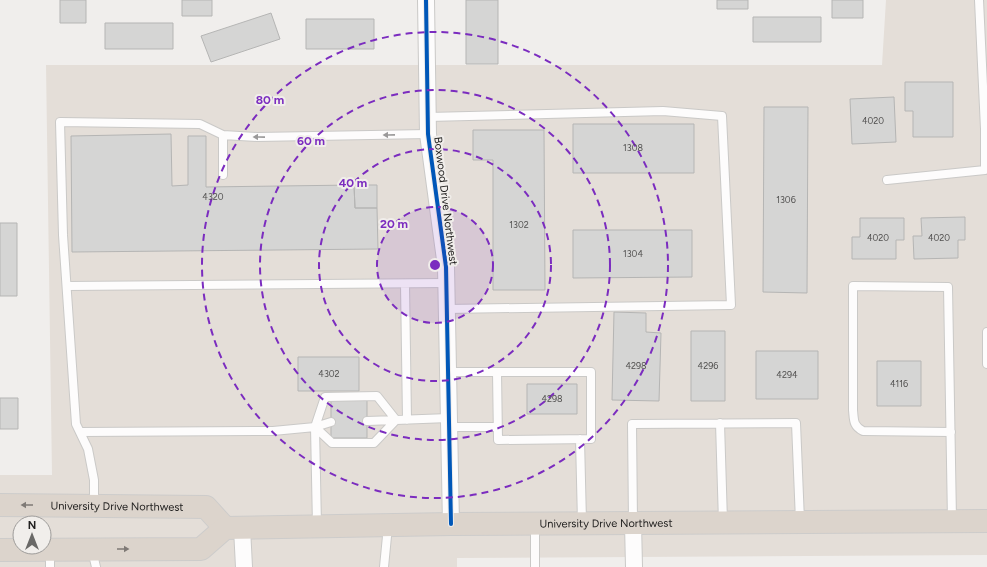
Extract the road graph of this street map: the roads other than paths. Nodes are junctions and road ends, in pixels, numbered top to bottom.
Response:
1 (426, 0) edge
2 (979, 0) edge
3 (428, 117) junction
4 (986, 129) edge
5 (428, 134) junction
6 (223, 135) junction
7 (223, 176) dead end
8 (887, 180) dead end
9 (447, 283) junction
10 (405, 284) junction
11 (67, 286) junction
12 (447, 309) junction
13 (987, 332) edge
14 (987, 364) edge
15 (448, 372) junction
16 (497, 372) junction
17 (396, 420) junction
18 (407, 420) junction
19 (367, 421) dead end
20 (331, 422) dead end
21 (449, 423) junction
22 (720, 423) junction
23 (498, 426) junction
24 (315, 427) junction
25 (80, 432) junction
26 (951, 432) junction
27 (580, 440) junction
28 (0, 505) edge
29 (94, 506) junction
30 (952, 521) junction
31 (987, 521) edge
32 (723, 522) junction
33 (800, 522) junction
34 (582, 523) junction
35 (633, 523) junction
36 (451, 524) junction
37 (535, 524) junction
38 (388, 525) junction
39 (317, 526) junction
40 (233, 528) junction
41 (0, 550) edge
42 (50, 558) edge
43 (94, 558) edge
44 (244, 567) edge
45 (384, 567) edge
46 (535, 567) edge
47 (634, 567) edge

1 - 3 street, Boxwood Drive Northwest
2 - 4 lane
3 - 5 street, Boxwood Drive Northwest
3 - 12 lane
4 - 8 lane
5 -> 6 lane
5 - 9 street, Boxwood Drive Northwest
6 - 7 lane
6 - 11 lane
9 - 10 lane
9 - 12 street, Boxwood Drive Northwest
10 - 11 lane
10 - 18 lane
11 - 25 lane
12 - 15 street, Boxwood Drive Northwest
13 - 14 lane
15 - 16 lane
15 - 21 street, Boxwood Drive Northwest
16 - 23 lane
16 - 27 lane
17 - 18 lane
17 - 19 lane
17 - 24 lane
17 - 24 lane
18 - 21 lane
20 - 24 lane
21 - 23 lane
21 - 36 street, Boxwood Drive Northwest
22 - 32 lane
22 - 33 lane
22 - 35 lane
23 - 27 lane
24 - 25 lane
24 - 39 lane
25 - 29 lane
26 - 26 lane
26 - 30 lane
27 - 34 lane
29 -> 28 highway, University Drive Northwest
29 - 40 highway, University Drive Northwest
30 - 31 highway, University Drive Northwest
30 - 33 highway, University Drive Northwest
32 - 33 highway, University Drive Northwest
32 - 35 highway, University Drive Northwest
34 - 35 highway, University Drive Northwest
34 - 37 highway, University Drive Northwest
35 - 47 street
36 - 37 highway, University Drive Northwest
36 - 38 highway, University Drive Northwest
37 - 46 lane
38 - 39 highway, University Drive Northwest
38 - 45 lane
39 - 40 highway, University Drive Northwest
43 -> 40 highway
40 - 44 street
41 - 42 highway
42 - 43 highway

